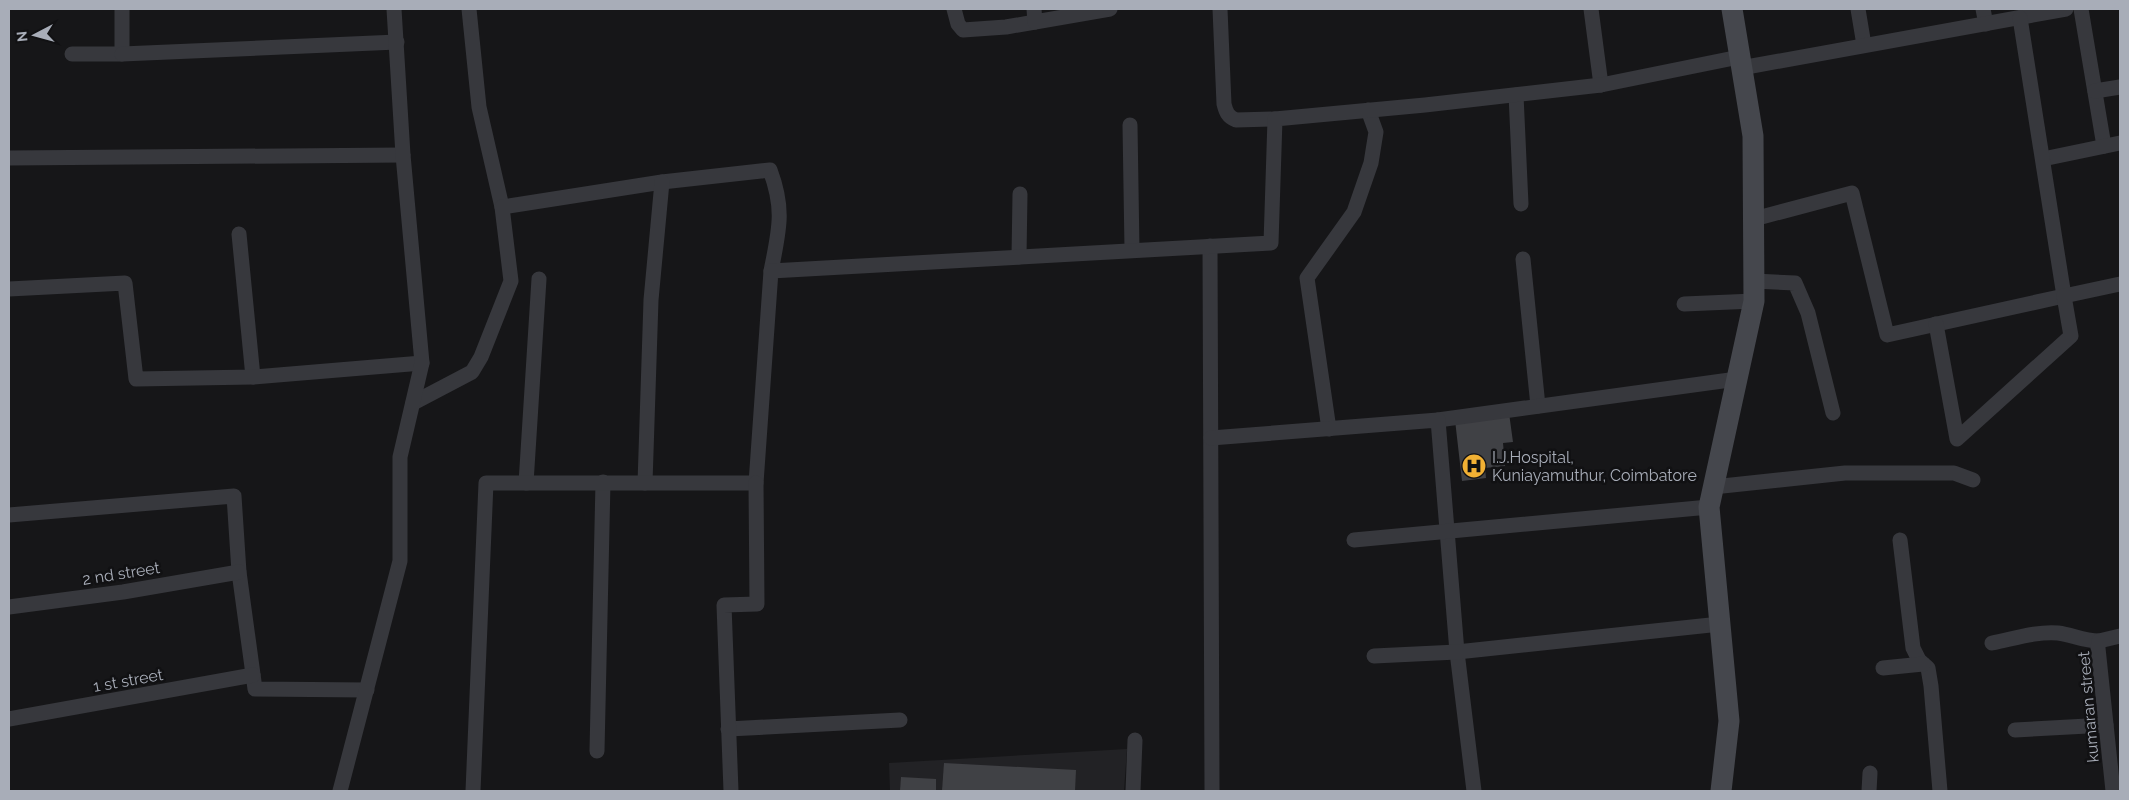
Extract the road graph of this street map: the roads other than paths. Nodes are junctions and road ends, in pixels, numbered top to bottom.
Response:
1 (122, 9) edge
2 (394, 9) edge
3 (469, 9) edge
4 (954, 9) edge
5 (1110, 9) edge
6 (1220, 9) edge
7 (1591, 9) edge
8 (1732, 9) edge
9 (1858, 9) edge
10 (2066, 9) edge
11 (2082, 9) edge
12 (1034, 15) edge
13 (1984, 16) edge
14 (2020, 18) junction
15 (397, 42) junction
16 (1864, 45) junction
17 (72, 54) dead end
18 (122, 54) junction
19 (1740, 62) junction
20 (1601, 84) junction
21 (2120, 87) edge
22 (2095, 91) junction
23 (1516, 94) junction
24 (1368, 110) junction
25 (1275, 119) junction
26 (1130, 125) dead end
27 (2120, 143) edge
28 (2104, 146) junction
29 (403, 155) junction
30 (9, 158) edge
31 (2043, 159) junction
32 (662, 182) junction
33 (1020, 194) dead end
34 (1521, 204) dead end
35 (502, 207) junction
36 (1754, 219) junction
37 (239, 234) dead end
38 (1210, 246) junction
39 (1132, 250) junction
40 (1019, 256) junction
41 (1523, 259) dead end
42 (771, 271) junction
43 (539, 279) dead end
44 (2120, 284) edge
45 (9, 289) edge
46 (1754, 291) junction
47 (2064, 296) junction
48 (1684, 304) dead end
49 (1936, 324) junction
50 (422, 363) junction
51 (253, 377) junction
52 (1737, 379) junction
53 (413, 403) junction
54 (1538, 406) junction
55 (1833, 413) dead end
56 (1438, 420) junction
57 (1329, 429) junction
58 (1211, 438) junction
59 (1973, 480) dead end
60 (603, 482) junction
61 (526, 483) junction
62 (645, 483) junction
63 (756, 483) junction
64 (1711, 497) junction
65 (9, 515) edge
66 (1447, 532) junction
67 (1354, 540) dead end
68 (1900, 540) dead end
69 (239, 572) junction
70 (9, 607) edge
71 (1720, 624) junction
72 (2120, 636) edge
73 (2099, 642) junction
74 (1992, 643) dead end
75 (1457, 652) junction
76 (1374, 656) dead end
77 (1923, 664) junction
78 (1883, 668) dead end
79 (253, 675) junction
80 (367, 690) junction
81 (9, 719) edge
82 (900, 720) dead end
83 (2106, 725) junction
84 (728, 729) junction
85 (2015, 730) dead end
86 (1136, 740) dead end
87 (597, 752) dead end
88 (2115, 754) edge
89 (1870, 773) dead end
90 (340, 791) edge
91 (473, 791) edge
92 (731, 791) edge
93 (1133, 791) edge
94 (1212, 791) edge
95 (1474, 791) edge
96 (1721, 791) edge
97 (1869, 791) edge
98 (1940, 791) edge
99 (2113, 791) edge

1 - 18 street
2 - 15 street
3 - 35 street
4 - 12 street
5 - 12 street
6 - 25 street
7 - 20 street
8 - 19 street
9 - 16 street
10 - 14 street
11 - 22 street
13 - 14 street
13 - 16 street
14 - 31 street
15 - 18 street
15 - 29 street
16 - 19 street
17 - 18 street
19 - 20 street
19 - 36 street
20 - 23 street
21 - 22 street
22 - 28 street
23 - 24 street
23 - 34 street
24 - 25 street
24 - 57 street
25 - 38 street
26 - 39 street
27 - 28 street
28 - 31 street
29 - 30 street
29 - 50 street
31 - 47 street
32 - 35 street
32 - 42 street
32 - 62 street
33 - 40 street
35 - 53 street
36 - 46 street
36 - 49 street
37 - 51 street
38 - 39 street
38 - 58 street
39 - 40 street
40 - 42 street
41 - 54 street
42 - 63 street
43 - 61 street
44 - 47 street
45 - 51 street
46 - 48 street
46 - 52 street
46 - 55 street
47 - 49 street
47 - 49 street
50 - 51 street
50 - 53 street
52 - 54 street
52 - 64 street
53 - 80 street
54 - 56 street
56 - 57 street
56 - 66 street
57 - 58 street
58 - 94 street
59 - 64 street
60 - 61 street
60 - 62 street
60 - 87 street
61 - 91 street
62 - 63 street
63 - 84 street
64 - 66 street
64 - 71 street
65 - 69 street
66 - 67 street
66 - 75 street
68 - 77 street
69 - 70 street, 2 nd street
69 - 79 street
71 - 75 street
71 - 96 street
72 - 73 street, kumaran street
73 - 74 street
73 - 83 street, kumaran street
75 - 76 street
75 - 95 street
77 - 78 street
77 - 98 street
79 - 80 street
79 - 81 street, 1 st street
80 - 90 street
82 - 84 street
83 - 85 street
83 - 88 street, kumaran street
84 - 92 street
86 - 93 street
88 - 99 street, kumaran street
89 - 97 street

